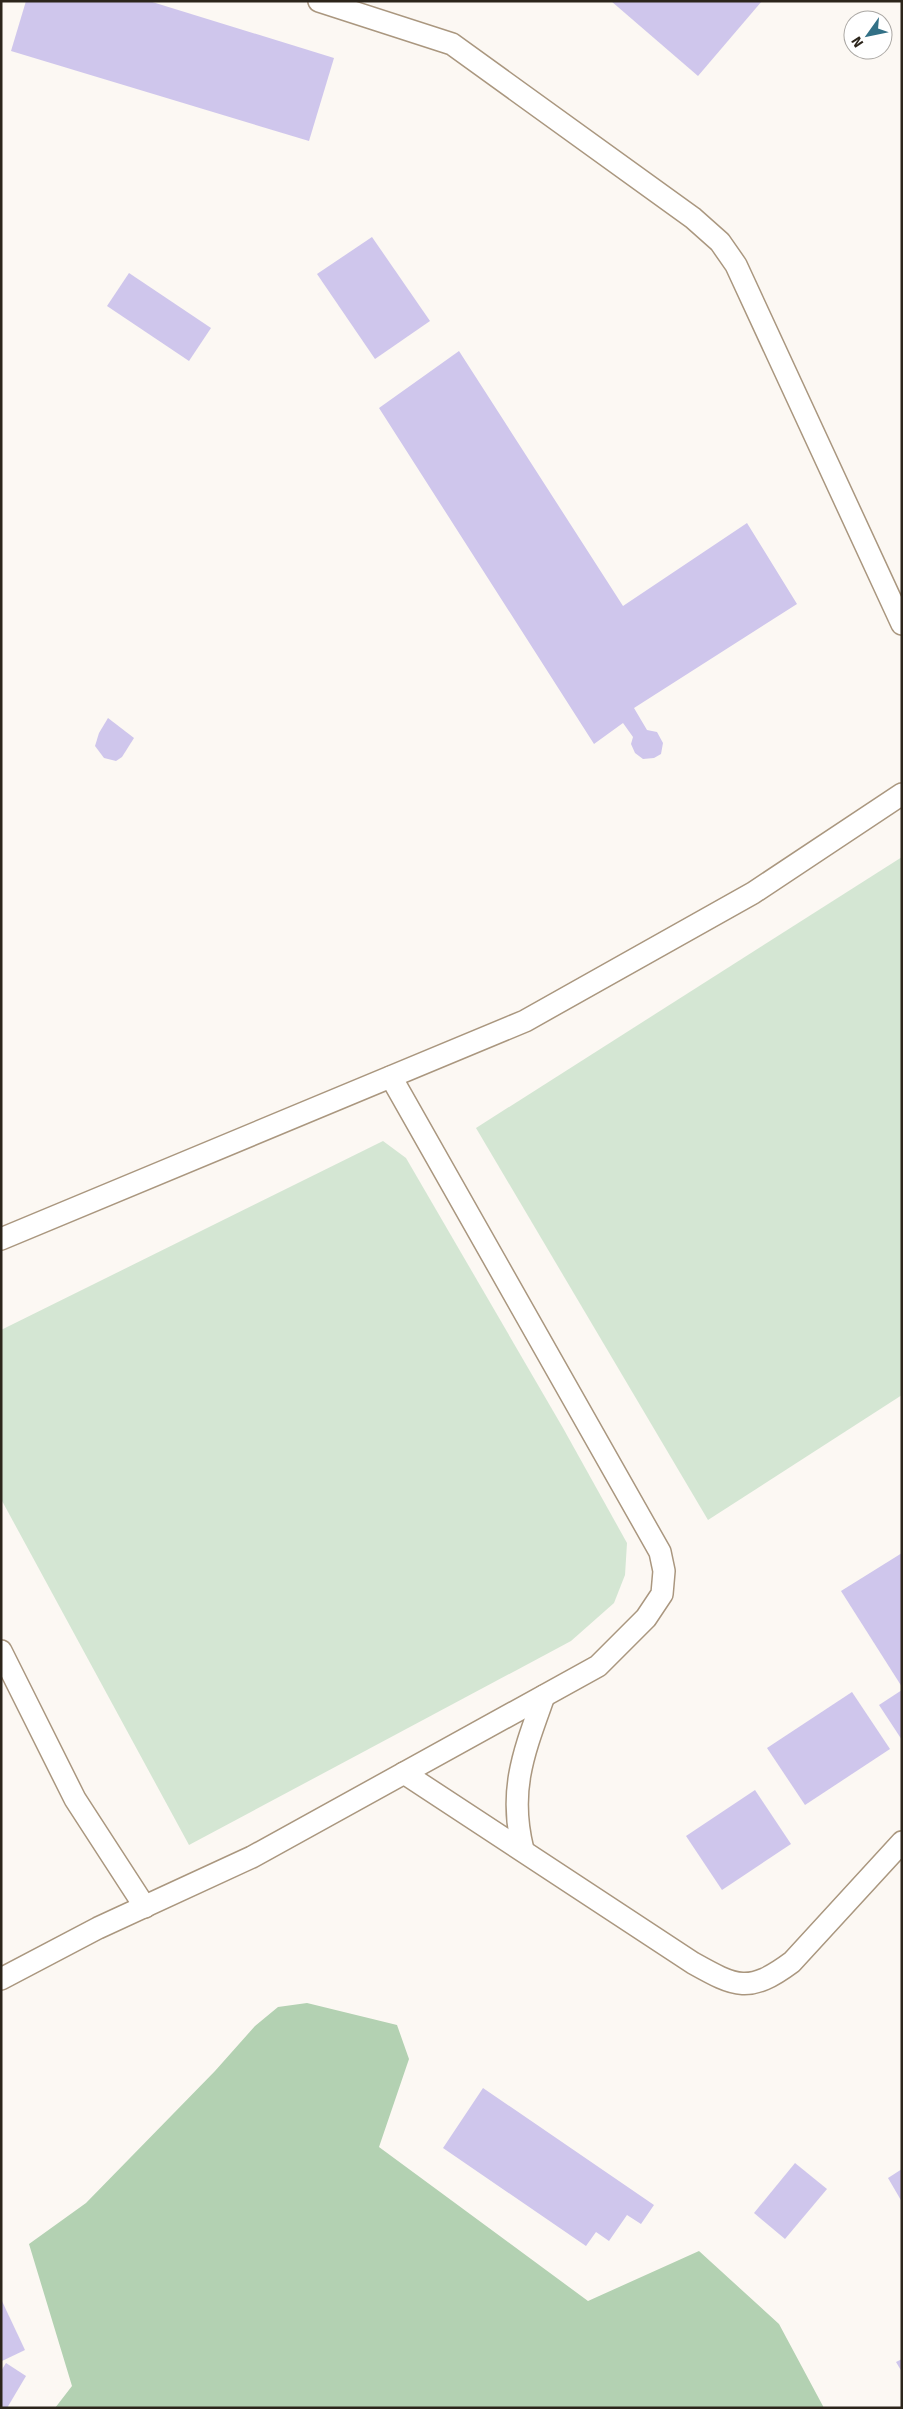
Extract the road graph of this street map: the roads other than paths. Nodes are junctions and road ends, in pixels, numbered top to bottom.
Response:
1 (319, 1) edge
2 (902, 624) edge
3 (902, 794) edge
4 (391, 1077) junction
5 (1, 1239) edge
6 (1, 1651) edge
7 (544, 1696) junction
8 (404, 1773) junction
9 (902, 1842) edge
10 (523, 1850) junction
11 (145, 1907) junction
12 (1, 1979) edge

1 - 2 lane
3 - 4 lane
4 - 5 lane
4 - 7 lane
6 - 11 lane
7 - 8 lane
7 - 10 lane
8 - 10 lane
8 - 11 lane
9 - 10 lane
11 - 12 lane

